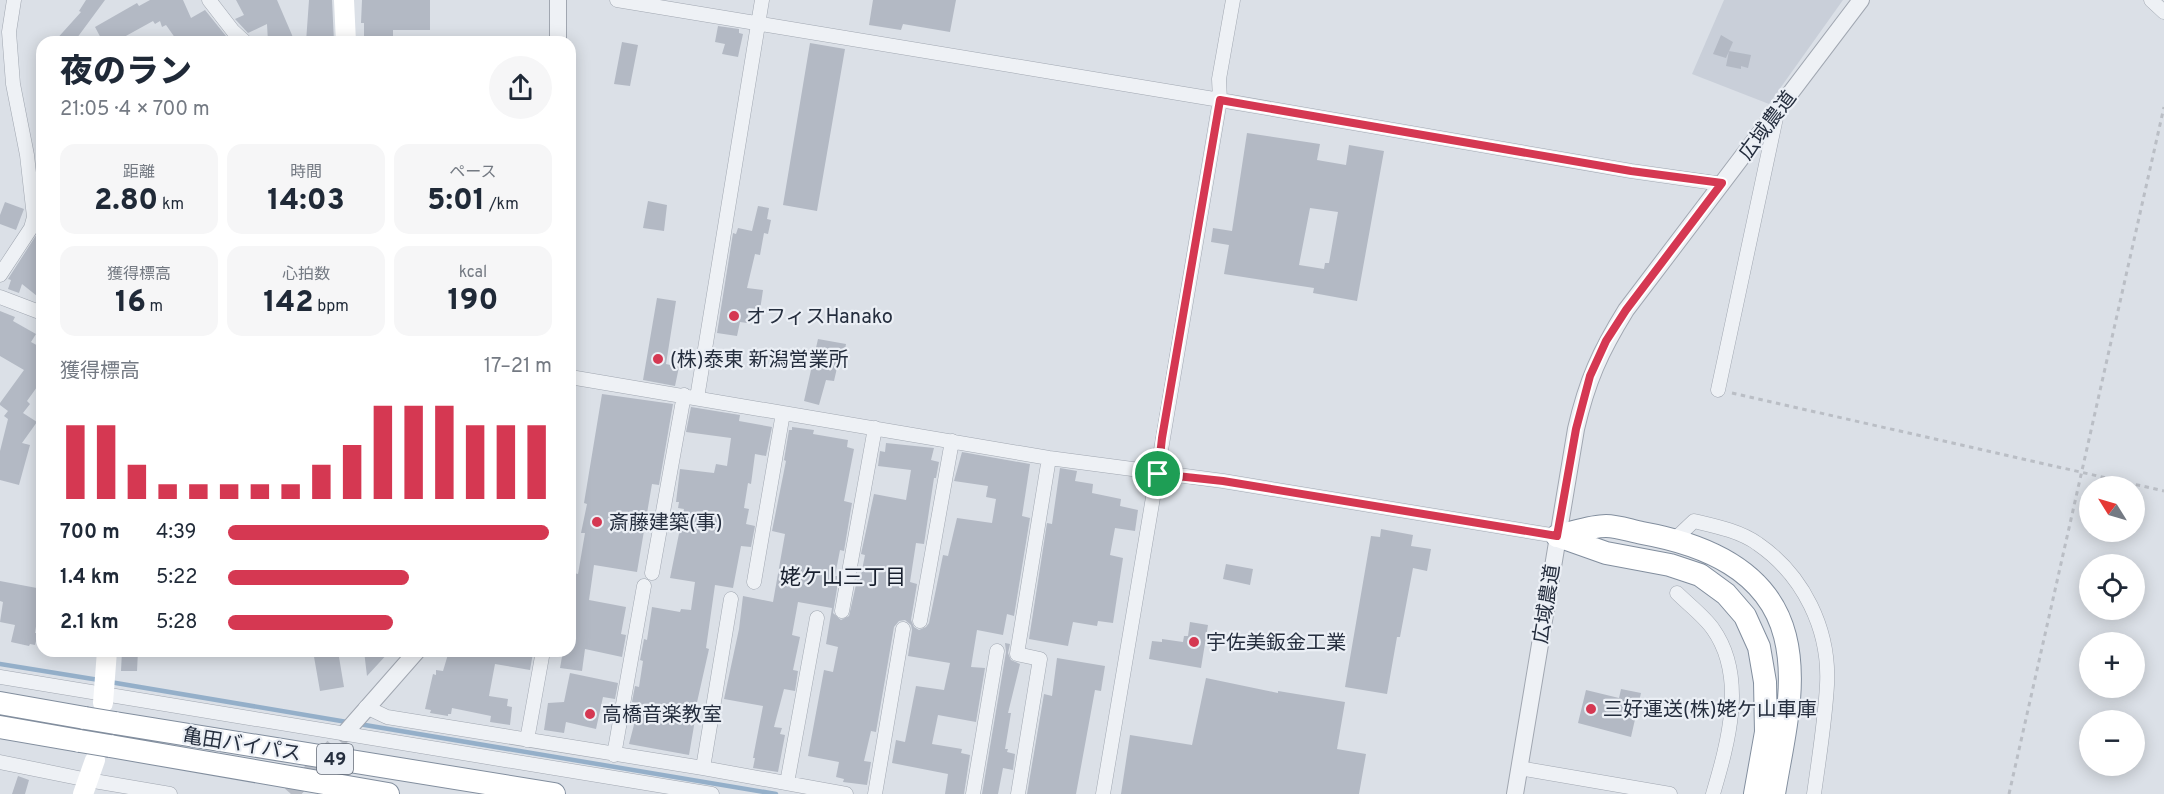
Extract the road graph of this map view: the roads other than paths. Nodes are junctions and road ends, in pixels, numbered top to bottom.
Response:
1 (14, 0) edge
2 (209, 0) edge
3 (344, 0) edge
4 (558, 0) edge
5 (617, 0) edge
6 (762, 0) edge
7 (1233, 0) edge
8 (1861, 0) edge
9 (2151, 0) edge
10 (2164, 12) edge
11 (758, 24) junction
12 (238, 36) edge
13 (346, 36) edge
14 (558, 36) edge
15 (1220, 100) junction
16 (1778, 111) junction
17 (1722, 183) junction
18 (0, 275) edge
19 (0, 297) edge
20 (36, 312) edge
21 (576, 378) edge
22 (1718, 390) road end
23 (690, 397) junction
24 (783, 413) junction
25 (875, 428) junction
26 (952, 441) junction
27 (1049, 458) junction
28 (1158, 474) junction
29 (1557, 536) junction
30 (1675, 539) junction
31 (652, 573) dead end
32 (754, 582) dead end
33 (644, 586) dead end
34 (1677, 593) dead end
35 (731, 599) dead end
36 (842, 611) dead end
37 (818, 618) dead end
38 (920, 621) dead end
39 (903, 629) dead end
40 (997, 651) dead end
41 (107, 657) edge
42 (412, 657) edge
43 (542, 657) edge
44 (0, 677) edge
45 (104, 690) junction
46 (0, 704) edge
47 (354, 722) junction
48 (0, 727) edge
49 (527, 740) junction
50 (102, 753) junction
51 (614, 755) junction
52 (0, 762) edge
53 (703, 768) junction
54 (1518, 768) junction
55 (787, 783) junction
56 (86, 787) edge
57 (170, 794) edge
58 (388, 794) edge
59 (554, 794) edge
60 (712, 794) edge
61 (846, 794) edge
62 (875, 794) edge
63 (973, 794) edge
64 (1018, 794) edge
65 (1103, 794) edge
66 (1515, 794) edge
67 (1670, 794) edge
68 (1713, 794) edge
69 (1755, 794) edge
70 (1774, 794) edge
71 (1815, 794) edge

1 - 18 street
2 - 12 street
3 - 13 main road
4 - 14 street
5 - 11 street
6 - 11 street
7 - 15 street
8 - 16 street, 広域農道
9 - 10 street
11 - 15 street
11 - 23 street
15 - 17 street
15 - 28 street
16 - 17 street, 広域農道
16 - 22 street
17 - 29 street, 広域農道
19 - 20 street
21 - 23 street
23 - 24 street
23 - 31 street
24 - 25 street
24 - 32 street
25 - 26 street
25 - 36 street
26 - 27 street
26 - 38 street
27 - 28 street
27 - 64 street
28 - 29 street
28 - 65 street
29 - 30 highway
29 - 54 street, 広域農道
29 - 69 highway
30 - 70 highway
30 - 71 street
33 - 51 street
34 - 68 street
35 - 53 street
37 - 55 street
39 - 62 street
40 - 63 street
41 - 45 main road
42 - 47 street
43 - 49 street
44 - 45 street
45 - 47 street
46 - 59 highway, 亀田バイパス / 49, bridge
47 - 49 street
47 - 60 street
48 - 50 highway, 亀田バイパス / 49, bridge
49 - 51 street
50 - 56 main road
50 - 58 highway, 亀田バイパス / 49
51 - 53 street
52 - 56 street
53 - 55 street
54 - 66 street, 広域農道
54 - 67 street
55 - 61 street
56 - 57 street

